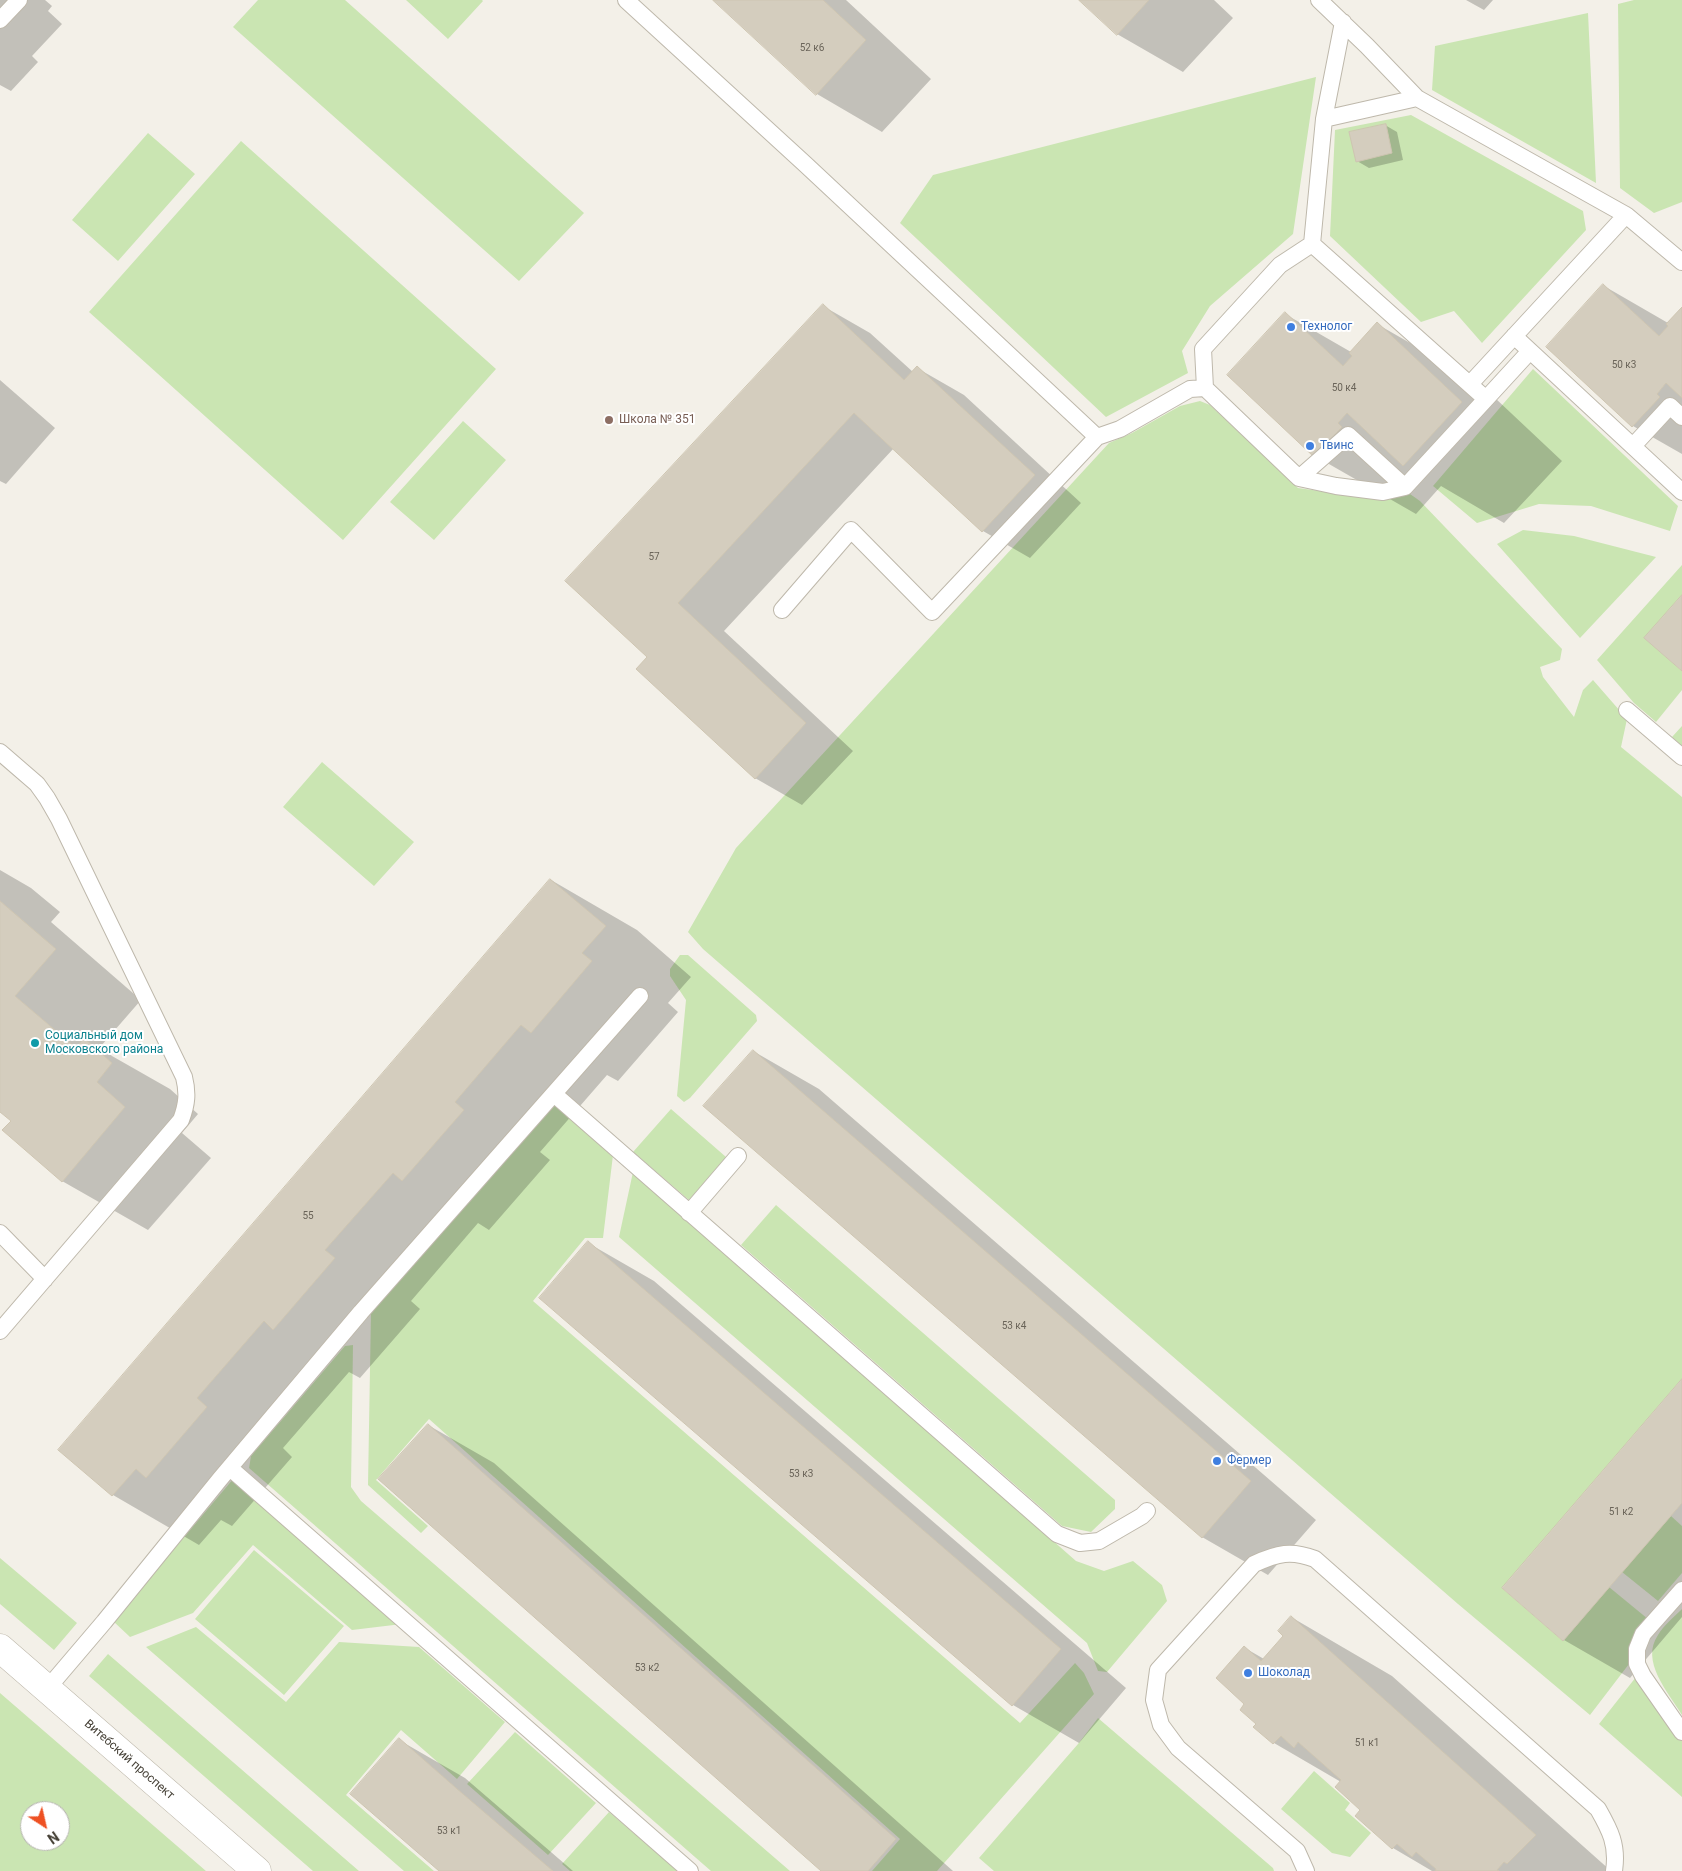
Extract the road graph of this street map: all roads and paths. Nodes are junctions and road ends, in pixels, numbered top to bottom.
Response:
1 (19, 0) edge
2 (626, 0) edge
3 (1319, 0) edge
4 (0, 20) edge
5 (1343, 22) junction
6 (1417, 98) junction
7 (1324, 119) junction
8 (1608, 205) junction
9 (1626, 214) junction
10 (1609, 233) junction
11 (1312, 244) junction
12 (1682, 262) edge
13 (1514, 336) junction
14 (1530, 351) junction
15 (1470, 384) junction
16 (1205, 388) junction
17 (1486, 399) junction
18 (1682, 417) edge
19 (1097, 438) junction
20 (1633, 446) junction
21 (1299, 478) junction
22 (1405, 486) junction
23 (1682, 492) edge
24 (782, 610) dead end
25 (1627, 710) dead end
26 (0, 752) edge
27 (1682, 758) edge
28 (640, 996) dead end
29 (554, 1094) junction
30 (738, 1156) dead end
31 (689, 1213) junction
32 (0, 1232) edge
33 (45, 1279) junction
34 (0, 1331) edge
35 (230, 1468) junction
36 (1147, 1511) dead end
37 (1682, 1590) edge
38 (0, 1648) edge
39 (47, 1689) junction
40 (1682, 1732) edge
41 (257, 1871) edge
42 (690, 1871) edge
43 (1306, 1871) edge
44 (1614, 1871) edge

1 - 4 lane
2 - 19 lane
3 - 5 lane
5 - 6 lane
5 - 7 lane
6 - 7 lane
6 - 8 lane
7 - 11 lane
8 - 9 lane
8 - 10 lane
9 - 10 lane
9 - 12 lane
10 - 13 lane
11 - 15 lane
11 - 16 lane
13 - 14 lane
13 - 15 lane
14 - 17 lane
14 - 20 lane
15 - 17 lane
16 - 19 lane
16 - 21 lane
17 - 22 lane
18 - 20 lane
19 - 24 lane
20 - 23 lane
21 - 22 lane
21 - 22 lane
25 - 27 lane
26 - 33 lane
28 - 29 lane
29 - 31 lane
29 - 35 lane
30 - 31 lane
31 - 36 lane
32 - 33 lane
33 - 34 lane
35 - 39 lane
35 - 42 lane
37 - 40 lane
38 - 39 street, Витебский проспект
39 - 41 street, Витебский проспект
43 - 44 lane

